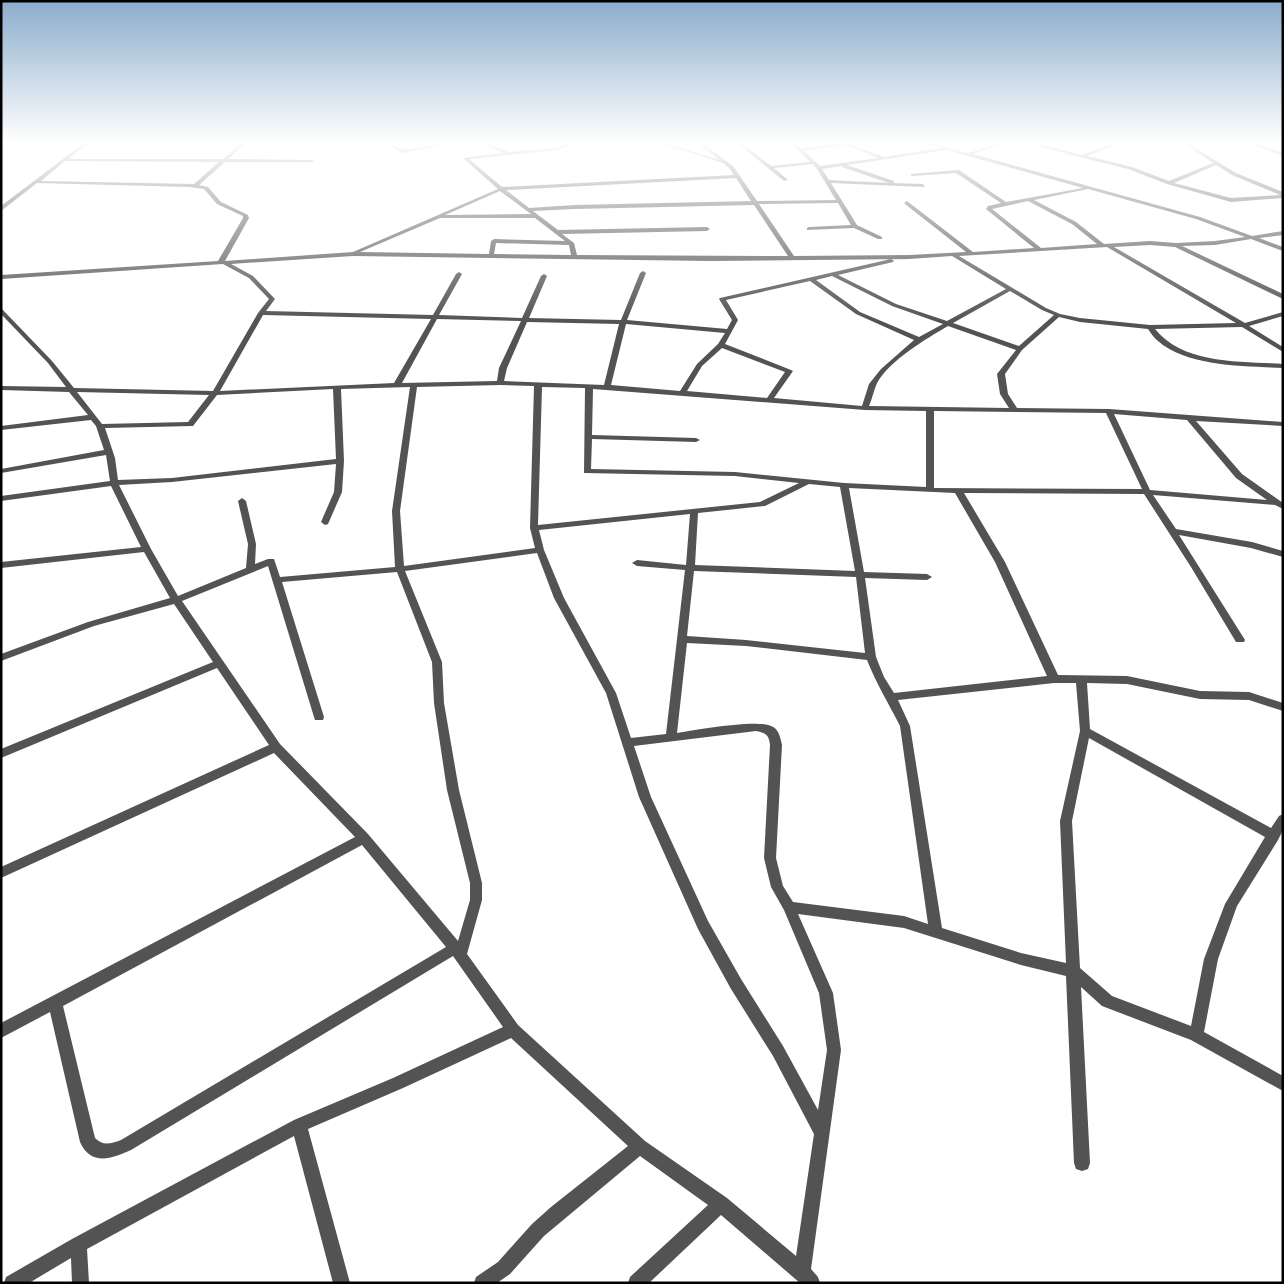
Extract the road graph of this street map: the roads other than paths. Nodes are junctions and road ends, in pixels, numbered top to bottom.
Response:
1 (219, 203) edge
2 (470, 203) edge
3 (520, 203) edge
4 (755, 203) joint
5 (842, 203) edge
6 (907, 203) dead end
7 (1004, 203) edge
8 (1035, 203) edge
9 (1141, 203) edge
10 (529, 210) junction
11 (536, 216) junction
12 (436, 218) junction
13 (855, 226) junction
14 (809, 229) dead end
15 (707, 230) dead end
16 (557, 232) junction
17 (1283, 233) edge
18 (880, 238) dead end
19 (1256, 238) junction
20 (571, 243) junction
21 (1176, 245) junction
22 (1105, 246) junction
23 (1039, 249) junction
24 (1283, 249) edge
25 (971, 253) junction
26 (353, 254) junction
27 (952, 254) junction
28 (909, 256) junction
29 (491, 257) junction
30 (575, 258) junction
31 (792, 258) junction
32 (221, 261) junction
33 (643, 273) dead end
34 (459, 274) dead end
35 (832, 274) junction
36 (544, 276) dead end
37 (1, 277) edge
38 (812, 280) junction
39 (1010, 288) junction
40 (1283, 297) edge
41 (1, 310) edge
42 (262, 313) junction
43 (1283, 314) edge
44 (1058, 315) junction
45 (435, 318) junction
46 (525, 320) junction
47 (622, 322) junction
48 (948, 325) junction
49 (1245, 325) junction
50 (1150, 327) junction
51 (730, 331) junction
52 (919, 340) junction
53 (721, 345) junction
54 (1020, 349) junction
55 (1283, 350) edge
56 (1283, 366) edge
57 (500, 383) junction
58 (538, 384) junction
59 (397, 385) junction
60 (414, 385) junction
61 (589, 386) junction
62 (337, 387) junction
63 (607, 387) junction
64 (1, 388) edge
65 (71, 389) junction
66 (215, 393) junction
67 (682, 393) junction
68 (769, 400) junction
69 (864, 408) junction
70 (930, 408) junction
71 (1014, 409) junction
72 (1109, 411) junction
73 (1190, 418) junction
74 (96, 422) junction
75 (1283, 424) edge
76 (1, 428) edge
77 (588, 437) junction
78 (696, 440) dead end
79 (109, 452) junction
80 (340, 461) junction
81 (1, 471) edge
82 (808, 481) junction
83 (114, 483) junction
84 (844, 485) junction
85 (930, 490) junction
86 (958, 490) junction
87 (1147, 492) junction
88 (1, 499) edge
89 (242, 501) dead end
90 (1279, 505) edge
91 (694, 512) junction
92 (325, 522) dead end
93 (534, 528) junction
94 (1172, 531) junction
95 (146, 549) junction
96 (540, 550) junction
97 (1283, 554) edge
98 (637, 563) dead end
99 (1, 565) edge
100 (690, 568) junction
101 (400, 569) junction
102 (250, 570) junction
103 (860, 576) junction
104 (927, 577) dead end
105 (276, 580) junction
106 (176, 600) junction
107 (681, 639) junction
108 (1240, 640) dead end
109 (871, 657) junction
110 (1, 658) edge
111 (219, 663) junction
112 (1054, 679) junction
113 (1081, 679) junction
114 (891, 697) junction
115 (1283, 707) edge
116 (320, 717) dead end
117 (1086, 731) junction
118 (671, 737) junction
119 (627, 743) junction
120 (276, 747) junction
121 (1, 754) edge
122 (1283, 819) edge
123 (1274, 836) junction
124 (364, 838) junction
125 (1, 873) edge
126 (789, 907) junction
127 (936, 931) junction
128 (457, 952) junction
129 (1073, 971) junction
130 (55, 1003) junction
131 (513, 1030) junction
132 (1, 1031) edge
133 (1196, 1035) junction
134 (1283, 1084) edge
135 (300, 1125) junction
136 (822, 1135) junction
137 (640, 1146) junction
138 (1082, 1163) dead end
139 (721, 1204) junction
140 (78, 1245) junction
141 (807, 1277) edge
142 (12, 1283) edge
143 (81, 1283) edge
144 (342, 1283) edge
145 (482, 1283) edge
146 (636, 1283) edge

1 - 32 street
2 - 12 street
3 - 10 street
4 - 10 street
4 - 31 street
5 - 13 street
6 - 25 street
7 - 23 street
8 - 22 street
9 - 19 street
10 - 11 street
11 - 12 street
11 - 16 street
12 - 26 street
13 - 14 street
13 - 18 street
15 - 16 street
16 - 20 street
17 - 19 street
19 - 21 street
19 - 24 street
20 - 29 street
20 - 30 street
21 - 22 street
21 - 40 street
22 - 23 street
22 - 49 street
23 - 25 street
25 - 27 street
26 - 29 street
26 - 32 street
27 - 28 street
27 - 39 street
28 - 31 street
28 - 35 street
29 - 30 street
30 - 31 street
32 - 37 street
32 - 42 street
33 - 47 street
34 - 45 street
35 - 38 street
35 - 48 street
36 - 46 street
38 - 51 street
38 - 52 street
39 - 44 street
39 - 48 street
41 - 65 street
42 - 45 street
42 - 66 street
43 - 49 street
44 - 50 street
44 - 54 street
45 - 46 street
45 - 59 street
46 - 47 street
46 - 57 street
47 - 51 street
47 - 63 street
48 - 52 street
48 - 54 street
49 - 50 street
49 - 55 street
50 - 56 street
51 - 53 street
52 - 69 street
53 - 67 street
53 - 68 street
54 - 71 street
57 - 58 street
57 - 60 street
58 - 61 street
58 - 93 street
59 - 60 street
59 - 62 street
60 - 101 street
61 - 63 street
61 - 77 street
62 - 66 street
62 - 80 street
63 - 67 street
64 - 65 street
65 - 66 street
65 - 74 street
66 - 74 street
67 - 68 street
68 - 69 street
69 - 70 street
70 - 71 street
70 - 85 street
71 - 72 street
72 - 73 street
72 - 87 street
73 - 75 street
73 - 90 street
74 - 76 street
74 - 79 street
77 - 78 street
77 - 82 street
79 - 81 street
79 - 83 street
80 - 83 street
80 - 92 street
82 - 84 street
82 - 91 street
83 - 88 street
83 - 95 street
84 - 85 street
84 - 103 street
85 - 86 street
86 - 87 street
86 - 112 street
87 - 90 street
87 - 94 street
89 - 102 street
91 - 93 street
91 - 100 street
93 - 96 street
94 - 97 street
94 - 108 street
95 - 99 street
95 - 106 street
96 - 101 street
96 - 119 street
98 - 100 street
100 - 103 street
100 - 107 street
101 - 105 street
101 - 128 street
102 - 105 street
102 - 106 street
103 - 104 street
103 - 109 street
105 - 116 street
106 - 110 street
106 - 111 street
107 - 109 street
107 - 118 street
109 - 114 street
111 - 120 street
111 - 121 street
112 - 113 street
112 - 114 street
113 - 115 street
113 - 117 street
114 - 127 street
117 - 123 street
117 - 129 street
118 - 119 street
118 - 126 street
119 - 136 street
120 - 124 street
120 - 125 street
122 - 123 street
123 - 133 street
124 - 128 street
124 - 130 street
126 - 127 street
126 - 136 street
127 - 129 street
128 - 130 street
128 - 131 street
129 - 133 street
129 - 138 street
130 - 132 street
131 - 135 street
131 - 137 street
133 - 134 street
135 - 140 street
135 - 144 street
136 - 141 street
137 - 139 street
137 - 145 street
139 - 141 street
139 - 146 street
140 - 142 street
140 - 143 street

